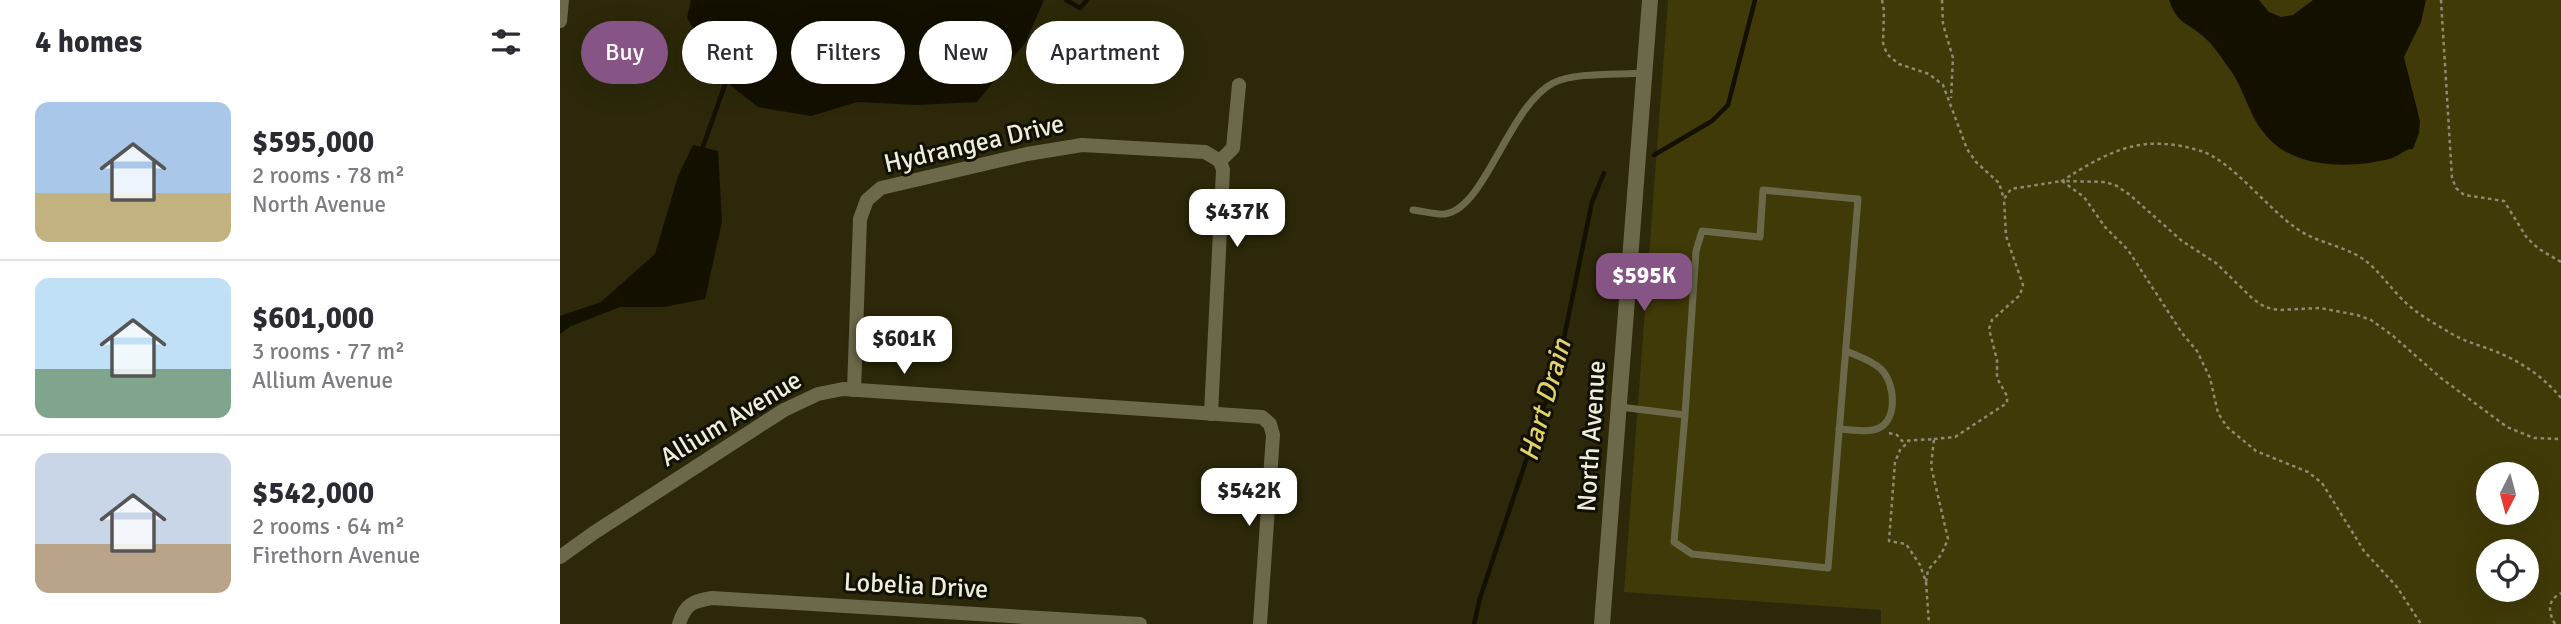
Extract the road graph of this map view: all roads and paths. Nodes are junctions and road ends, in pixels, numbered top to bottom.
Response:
1 (562, 0) edge
2 (1650, 0) edge
3 (1882, 0) edge
4 (1942, 0) edge
5 (2441, 0) edge
6 (560, 21) edge
7 (1644, 73) junction
8 (1239, 85) dead end
9 (1951, 101) junction
10 (1220, 161) junction
11 (2062, 181) junction
12 (2004, 199) junction
13 (1413, 209) dead end
14 (2561, 262) edge
15 (1846, 351) junction
16 (854, 390) junction
17 (2561, 398) edge
18 (1619, 407) junction
19 (1211, 414) junction
20 (1685, 415) junction
21 (1839, 429) junction
22 (1872, 430) junction
23 (1934, 439) junction
24 (2561, 439) edge
25 (1910, 440) junction
26 (560, 557) edge
27 (1926, 582) junction
28 (2561, 593) edge
29 (679, 624) edge
30 (1140, 624) edge
31 (1260, 624) edge
32 (1602, 624) edge
33 (1929, 624) edge
34 (2421, 624) edge
35 (2556, 624) edge

1 - 6 street
2 - 7 street, North Avenue
3 - 9 path
4 - 9 path
5 - 14 path
7 - 13 lane
7 - 18 street, North Avenue
8 - 10 street
9 - 12 path
10 - 16 street, Hydrangea Drive
10 - 19 street
11 - 12 path
11 - 17 path
11 - 24 path
11 - 34 path
12 - 23 path
15 - 20 lane
15 - 21 lane
15 - 22 lane
16 - 19 street, Allium Avenue
16 - 26 street, Allium Avenue
18 - 20 lane
18 - 32 street, North Avenue
19 - 31 street, Allium Avenue
20 - 21 lane
21 - 22 lane
22 - 25 path
23 - 25 path
23 - 27 path
25 - 27 path
27 - 33 path
28 - 35 path
29 - 30 street, Lobelia Drive

